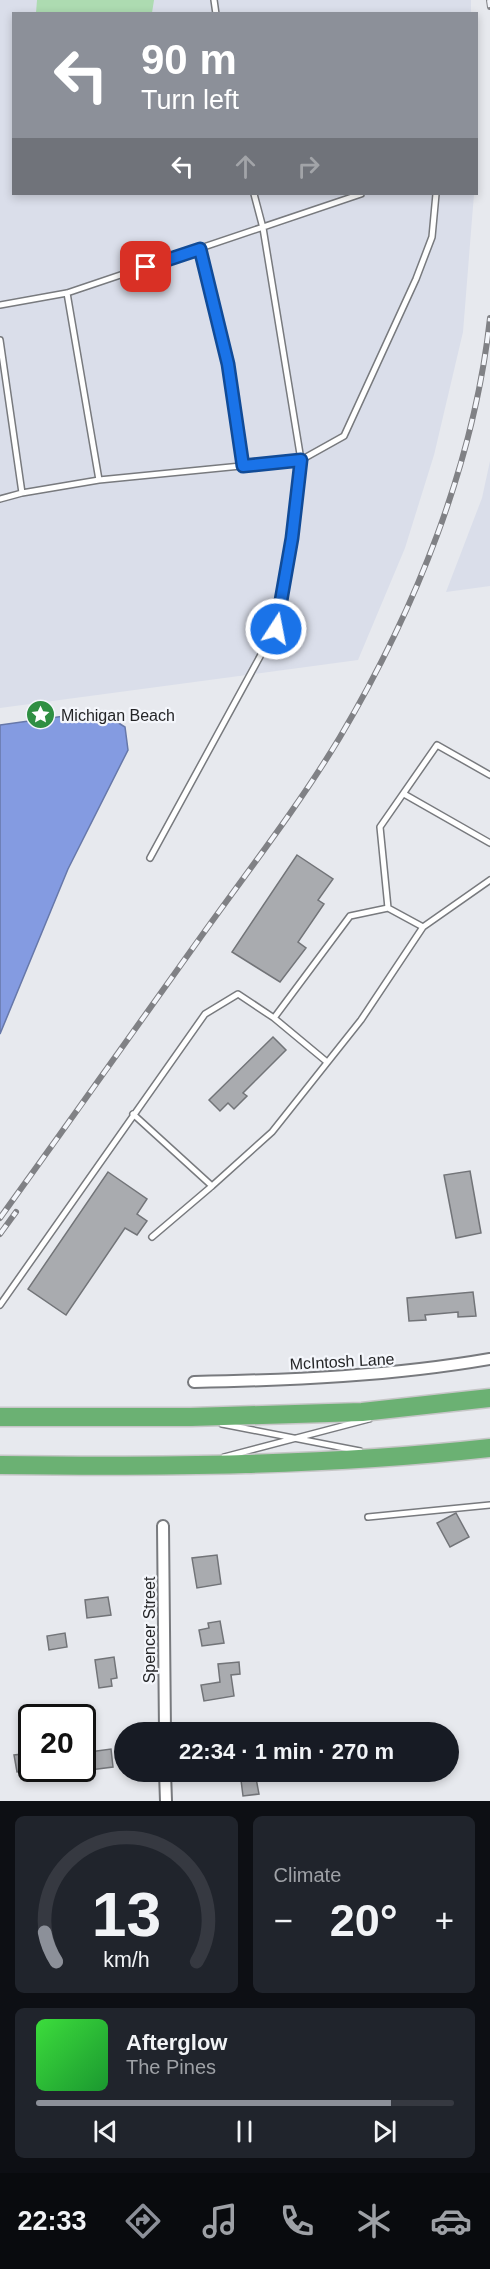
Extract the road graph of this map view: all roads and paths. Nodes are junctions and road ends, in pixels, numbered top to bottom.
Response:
1 (254, 195) edge
2 (358, 195) edge
3 (436, 195) edge
4 (263, 228) junction
5 (200, 249) junction
6 (67, 293) junction
7 (0, 305) edge
8 (0, 340) edge
9 (301, 460) junction
10 (243, 466) junction
11 (99, 480) junction
12 (22, 493) junction
13 (0, 499) edge
14 (490, 775) edge
15 (404, 794) junction
16 (490, 843) edge
17 (150, 858) dead end
18 (490, 880) edge
19 (388, 908) junction
20 (423, 927) junction
21 (274, 1018) junction
22 (327, 1062) junction
23 (133, 1114) junction
24 (212, 1186) junction
25 (152, 1237) dead end
26 (0, 1305) edge
27 (490, 1359) edge
28 (194, 1382) dead end
29 (490, 1398) edge
30 (426, 1405) junction
31 (0, 1417) edge
32 (191, 1417) junction
33 (296, 1438) junction
34 (490, 1448) edge
35 (396, 1459) junction
36 (0, 1465) edge
37 (185, 1467) junction
38 (490, 1505) edge
39 (368, 1517) dead end
40 (163, 1526) dead end
41 (165, 1722) edge
42 (165, 1782) edge
43 (166, 1801) edge

1 - 4 lane
2 - 4 lane
3 - 9 lane
4 - 5 lane
4 - 9 lane
5 - 6 lane
5 - 10 lane
6 - 7 lane
6 - 11 lane
8 - 12 lane
9 - 10 lane
9 - 17 lane
10 - 11 lane
11 - 12 lane
12 - 13 lane
14 - 15 lane
15 - 16 lane
15 - 19 lane
18 - 20 lane
19 - 20 lane
19 - 21 lane
20 - 22 lane
21 - 22 lane
21 - 23 lane
22 - 24 lane
23 - 24 lane
23 - 26 lane
24 - 25 lane
27 - 28 street, McIntosh Lane
29 - 30 highway
30 - 32 highway
30 - 33 lane
31 - 32 highway
32 - 33 lane
33 - 35 lane
33 - 37 lane
34 - 35 highway
35 - 37 highway
36 - 37 highway
38 - 39 lane
40 - 41 street, Spencer Street
42 - 43 street

